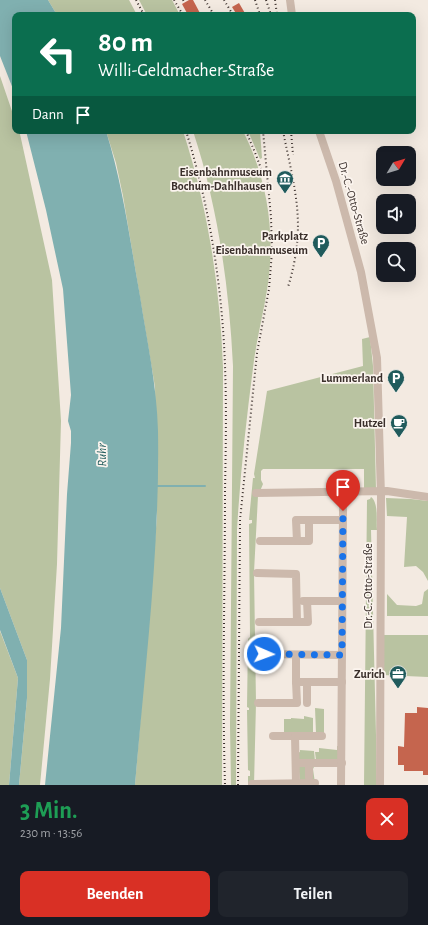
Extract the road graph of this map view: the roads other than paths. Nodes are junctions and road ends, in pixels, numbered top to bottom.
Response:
1 (290, 0) edge
2 (292, 12) edge
3 (320, 134) edge
4 (380, 491) junction
5 (256, 493) dead end
6 (428, 497) edge
7 (343, 511) tunnel mouth
8 (309, 520) junction
9 (343, 520) junction
10 (260, 541) dead end
11 (296, 541) junction
12 (257, 573) dead end
13 (296, 601) junction
14 (307, 601) junction
15 (342, 601) junction
16 (259, 622) dead end
17 (297, 622) junction
18 (264, 654) dead end
19 (296, 655) junction
20 (342, 655) junction
21 (296, 682) junction
22 (307, 682) junction
23 (342, 682) junction
24 (258, 703) dead end
25 (297, 703) junction
26 (273, 736) dead end
27 (295, 736) junction
28 (322, 736) dead end
29 (296, 763) junction
30 (309, 763) junction
31 (342, 764) junction
32 (296, 783) junction
33 (252, 784) dead end
34 (341, 785) edge
35 (380, 785) edge

1 - 2 street
3 - 4 street, Dr.-C.-Otto-Straße
4 - 5 street
4 - 6 street
4 - 35 street, Dr.-C.-Otto-Straße
7 - 9 street
8 - 9 street
8 - 11 street
8 - 11 street
9 - 15 street
10 - 11 street
12 - 13 street
13 - 14 street
13 - 17 street
14 - 15 street
14 - 17 street
15 - 20 street
16 - 17 street
18 - 19 street
19 - 20 street
19 - 21 street
20 - 23 street
21 - 22 street
21 - 25 street
22 - 23 street
22 - 25 street
23 - 31 street
24 - 25 street
26 - 27 street
27 - 28 street
27 - 29 street
29 - 30 street
29 - 32 street
30 - 31 street
30 - 32 street
31 - 34 street
32 - 33 street

